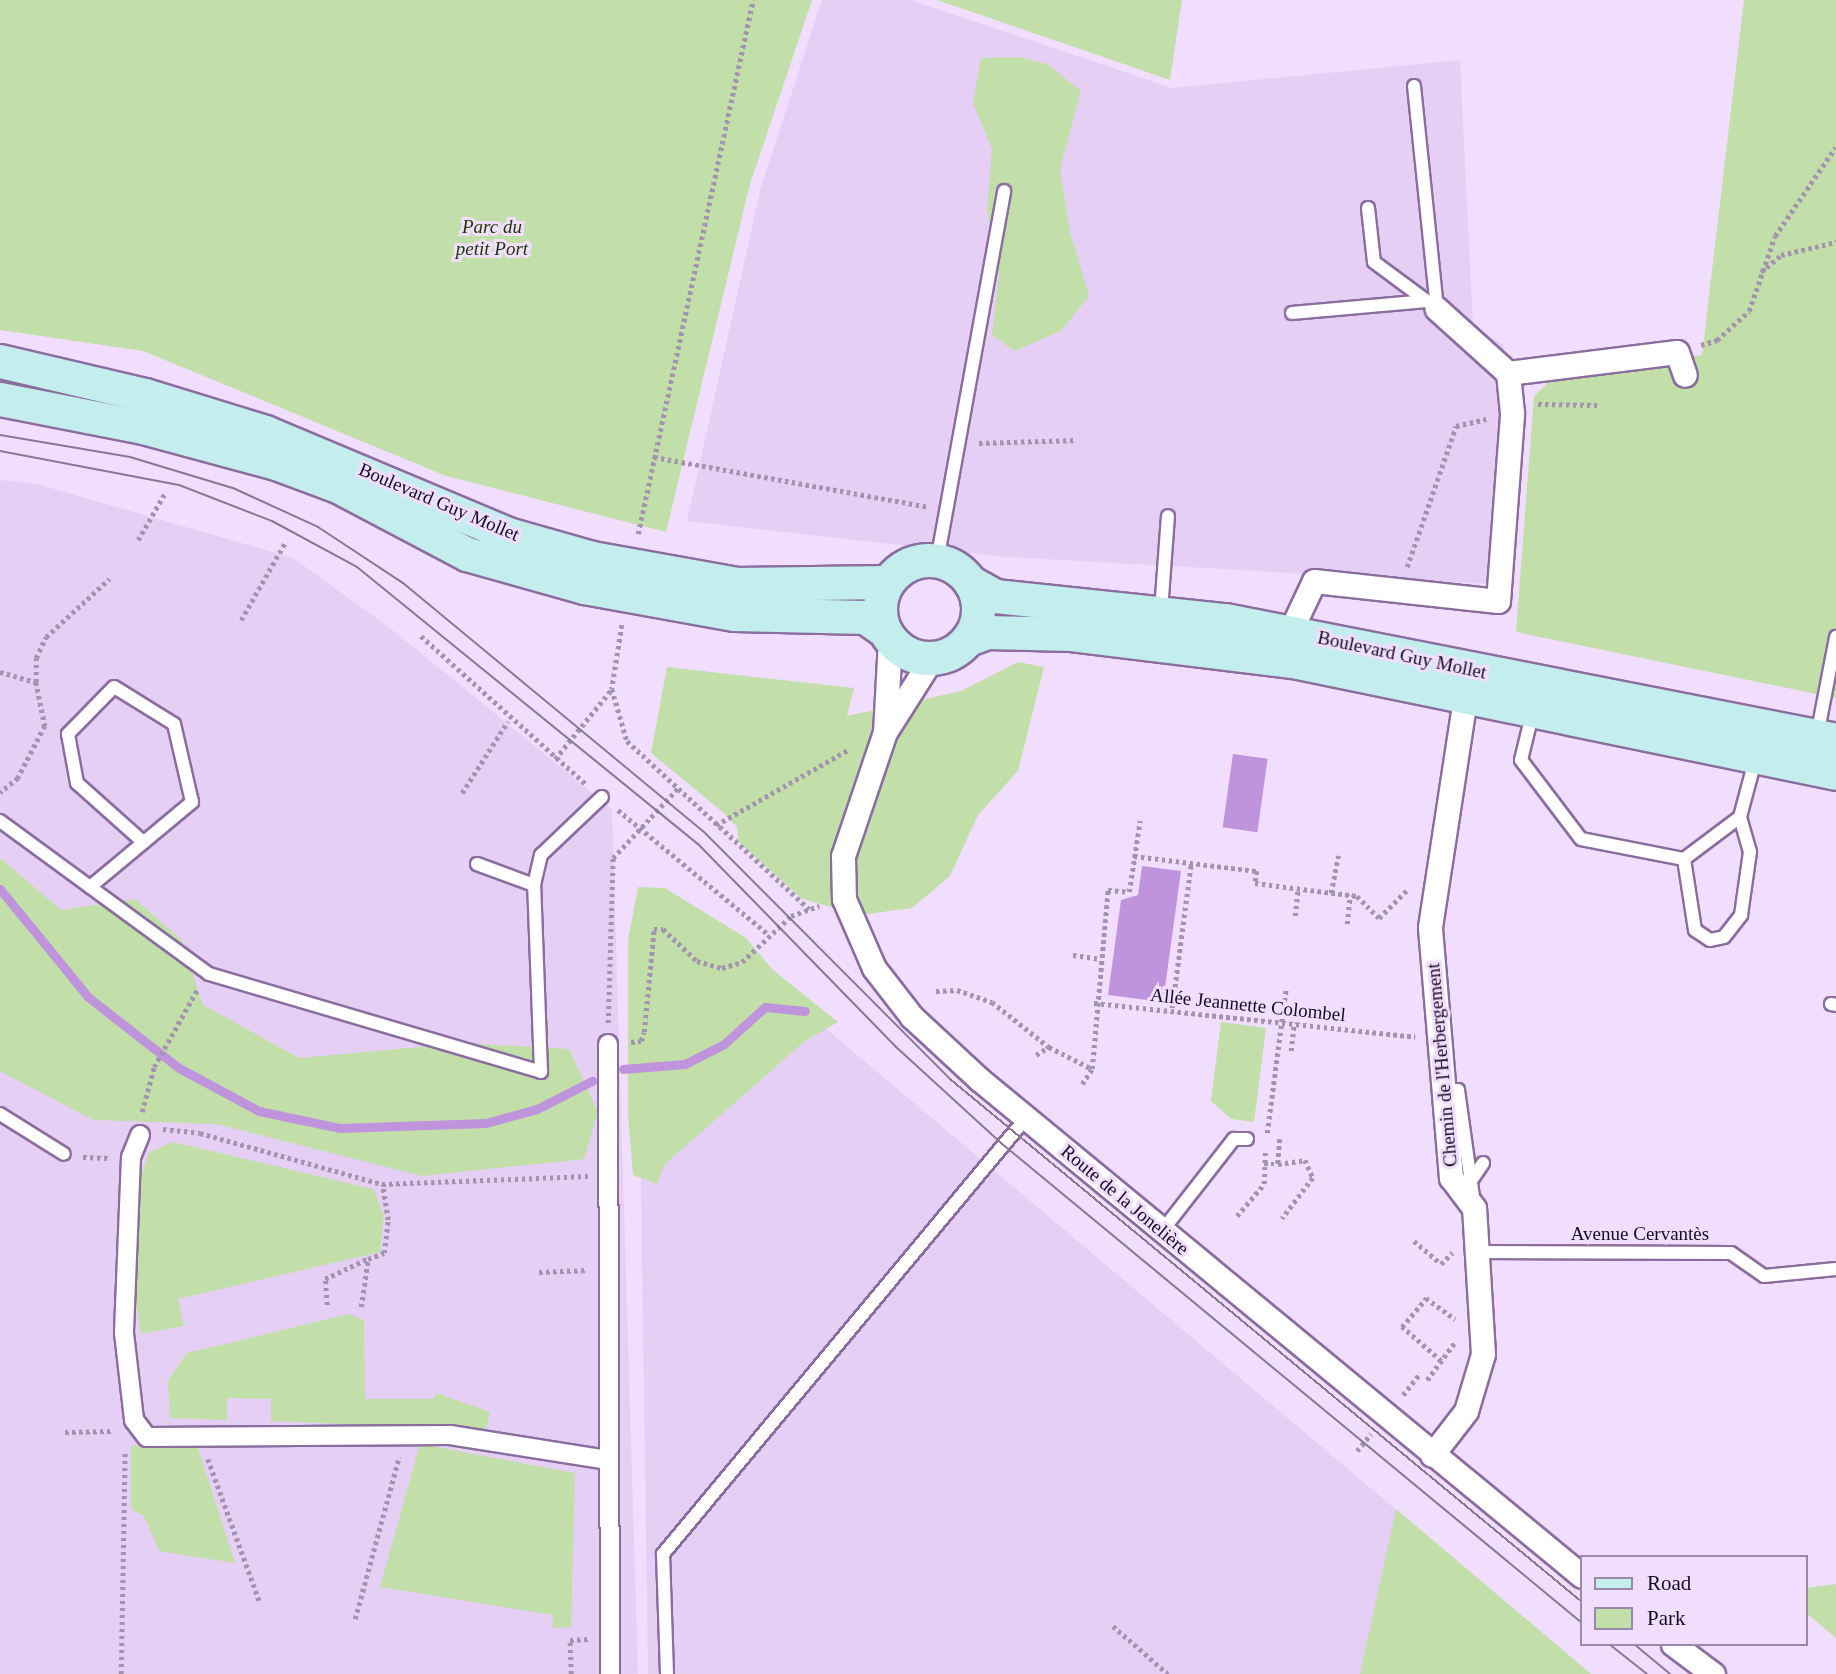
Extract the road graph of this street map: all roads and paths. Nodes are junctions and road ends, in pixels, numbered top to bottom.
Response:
1 (753, 0) edge
2 (1414, 86) dead end
3 (1835, 148) edge
4 (1004, 191) dead end
5 (1368, 208) dead end
6 (1836, 242) edge
7 (1754, 283) junction
8 (1432, 304) junction
9 (1292, 313) dead end
10 (1677, 352) junction
11 (0, 361) edge
12 (1508, 373) junction
13 (1685, 375) dead end
14 (0, 399) edge
15 (1597, 405) dead end
16 (1512, 413) junction
17 (1076, 440) dead end
18 (957, 444) junction
19 (654, 457) junction
20 (165, 493) dead end
21 (945, 510) junction
22 (1168, 516) dead end
23 (138, 540) dead end
24 (285, 543) dead end
25 (937, 561) junction
26 (109, 579) dead end
27 (888, 582) junction
28 (970, 582) junction
29 (630, 583) junction
30 (1399, 591) junction
31 (1161, 611) junction
32 (241, 620) dead end
33 (1290, 632) junction
34 (887, 635) junction
35 (1836, 637) edge
36 (968, 639) junction
37 (932, 658) junction
38 (0, 672) edge
39 (36, 682) junction
40 (612, 689) junction
41 (1465, 697) junction
42 (1533, 711) junction
43 (508, 721) dead end
44 (885, 732) junction
45 (1826, 738) edge
46 (848, 750) dead end
47 (1756, 757) junction
48 (555, 759) dead end
49 (1836, 773) edge
50 (678, 788) junction
51 (0, 793) edge
52 (462, 793) dead end
53 (602, 797) dead end
54 (1740, 817) junction
55 (0, 821) edge
56 (1140, 821) dead end
57 (716, 825) junction
58 (143, 842) junction
59 (1135, 856) junction
60 (1338, 856) dead end
61 (1684, 859) junction
62 (1191, 863) junction
63 (477, 864) dead end
64 (534, 885) junction
65 (90, 887) junction
66 (1298, 889) junction
67 (1331, 893) junction
68 (1350, 895) junction
69 (1431, 912) junction
70 (1295, 916) dead end
71 (1347, 924) dead end
72 (1073, 955) dead end
73 (1100, 958) junction
74 (209, 974) junction
75 (1286, 989) dead end
76 (936, 991) dead end
77 (1094, 1003) junction
78 (1172, 1008) junction
79 (1281, 1021) junction
80 (1294, 1022) junction
81 (1440, 1041) junction
82 (608, 1044) junction
83 (1049, 1047) junction
84 (1291, 1051) dead end
85 (1036, 1055) dead end
86 (1092, 1069) junction
87 (1082, 1084) dead end
88 (1451, 1090) junction
89 (0, 1114) edge
90 (1026, 1118) junction
91 (140, 1135) junction
92 (1247, 1139) dead end
93 (1280, 1139) dead end
94 (64, 1154) dead end
95 (1483, 1163) dead end
96 (1264, 1164) junction
97 (1278, 1164) junction
98 (606, 1176) junction
99 (1473, 1178) junction
100 (382, 1184) junction
101 (1475, 1208) junction
102 (1237, 1216) dead end
103 (1282, 1219) dead end
104 (1162, 1231) junction
105 (1414, 1241) dead end
106 (1470, 1248) junction
107 (368, 1259) junction
108 (1836, 1269) edge
109 (606, 1270) junction
110 (539, 1272) dead end
111 (327, 1305) dead end
112 (360, 1307) dead end
113 (1462, 1315) dead end
114 (1458, 1322) junction
115 (1441, 1361) junction
116 (1427, 1380) dead end
117 (118, 1431) dead end
118 (65, 1432) dead end
119 (404, 1435) junction
120 (200, 1437) junction
121 (126, 1445) dead end
122 (1432, 1455) junction
123 (607, 1460) junction
124 (1580, 1574) edge
125 (260, 1604) dead end
126 (355, 1619) dead end
127 (1113, 1626) dead end
128 (610, 1639) junction
129 (1676, 1646) edge
130 (569, 1673) edge
131 (121, 1674) edge
132 (610, 1674) edge
133 (667, 1674) edge
134 (1168, 1674) edge
135 (1713, 1674) edge

1 - 19 path
2 - 8 lane
3 - 7 path
4 - 18 lane
5 - 8 lane
6 - 7 path
7 - 10 path
8 - 9 lane
8 - 12 street
10 - 12 street
10 - 13 street
11 - 29 main road, Boulevard Guy Mollet
12 - 16 street
14 - 29 main road, Boulevard Guy Mollet
15 - 16 path
16 - 30 path
16 - 30 street
17 - 18 path
18 - 21 lane
19 - 21 path
19 - 29 path
20 - 23 path
21 - 25 lane
22 - 31 lane
24 - 32 path
25 - 27 main road
25 - 28 main road
26 - 39 path
27 - 29 main road, Boulevard Guy Mollet
27 - 34 main road
28 - 31 main road, Boulevard Guy Mollet
28 - 36 main road
29 - 34 main road, Boulevard Guy Mollet
29 - 40 path
30 - 33 street
31 - 33 main road, Boulevard Guy Mollet
33 - 45 main road, Boulevard Guy Mollet
34 - 37 main road
34 - 44 street, Route de la Jonelière
35 - 45 lane
36 - 37 main road
36 - 41 main road, Boulevard Guy Mollet
37 - 44 street, Route de la Jonelière
38 - 39 path
39 - 51 path
40 - 48 path
40 - 50 path
41 - 42 main road, Boulevard Guy Mollet
41 - 69 street, Chemin de l'Herbergement
42 - 47 main road, Boulevard Guy Mollet
42 - 61 lane
43 - 52 path
44 - 90 street, Route de la Jonelière
46 - 57 path
47 - 49 main road, Boulevard Guy Mollet
47 - 54 lane
50 - 57 path
50 - 82 path
53 - 64 lane
54 - 61 lane
54 - 61 lane
55 - 65 lane
56 - 59 path
57 - 82 path
58 - 58 lane
58 - 65 lane
59 - 62 path
59 - 73 path
60 - 67 path
62 - 66 path
62 - 78 path
63 - 64 lane
64 - 74 lane
65 - 74 lane
66 - 67 path
66 - 70 path
67 - 68 path
68 - 69 path
68 - 71 path
69 - 81 street, Chemin de l'Herbergement
72 - 73 path
73 - 77 path
74 - 91 path
75 - 79 path
76 - 83 path
77 - 78 path, Allée Jeannette Colombel
77 - 86 path
78 - 79 path, Allée Jeannette Colombel
79 - 80 path, Allée Jeannette Colombel
79 - 96 path
80 - 81 path, Allée Jeannette Colombel
80 - 84 path
81 - 88 street, Chemin de l'Herbergement
82 - 98 street
83 - 85 path
83 - 86 path
86 - 87 path
88 - 99 lane
88 - 101 street, Chemin de l'Herbergement
89 - 94 lane
90 - 104 street, Route de la Jonelière
90 - 133 lane
91 - 100 path
91 - 120 street
92 - 104 lane
93 - 97 path
95 - 99 lane
96 - 97 path
96 - 102 path
97 - 103 path
98 - 100 path
98 - 109 street
99 - 101 lane
100 - 107 path
101 - 106 street
104 - 122 street, Route de la Jonelière
105 - 106 path
106 - 108 lane, Avenue Cervantès
106 - 122 street
107 - 111 path
107 - 112 path
109 - 110 path
109 - 123 street
113 - 114 path
114 - 115 path
114 - 115 path
115 - 116 path
117 - 118 path
119 - 120 street
119 - 123 street
119 - 126 path
120 - 125 path
121 - 131 path
122 - 124 street, Route de la Jonelière
123 - 128 street
127 - 134 path
128 - 130 path
128 - 132 street
129 - 135 street

